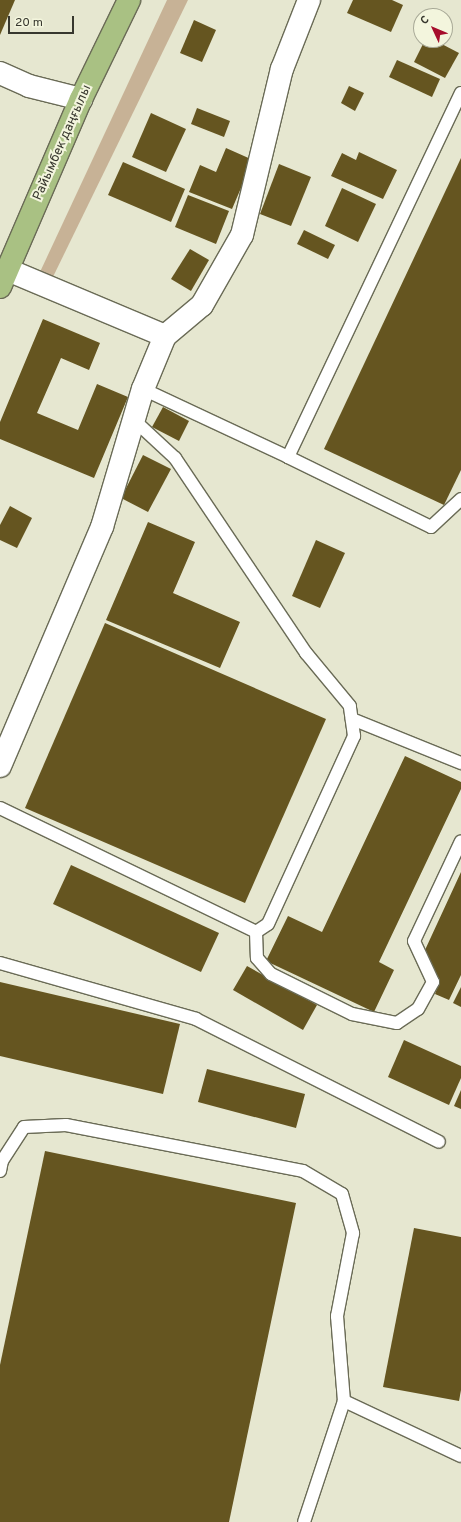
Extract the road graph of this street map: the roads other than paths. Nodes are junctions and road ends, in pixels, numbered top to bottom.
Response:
1 (129, 0) edge
2 (309, 0) edge
3 (0, 73) edge
4 (461, 93) edge
5 (82, 99) junction
6 (4, 279) edge
7 (165, 336) junction
8 (144, 389) junction
9 (134, 420) junction
10 (288, 457) junction
11 (461, 499) edge
12 (352, 719) junction
13 (461, 763) edge
14 (0, 766) edge
15 (0, 808) edge
16 (461, 841) edge
17 (256, 932) junction
18 (0, 963) edge
19 (439, 1142) dead end
20 (0, 1171) edge
21 (344, 1401) junction
22 (461, 1456) edge
23 (304, 1522) edge

1 - 5 main road, Райымбек даңғылы
2 - 7 street
3 - 5 street
4 - 10 lane
5 - 6 main road, Райымбек даңғылы
6 - 7 street
7 - 8 street
8 - 9 street
8 - 10 lane
9 - 12 lane
9 - 14 street
10 - 11 lane
12 - 13 lane
12 - 17 lane
15 - 17 lane
16 - 17 lane
18 - 19 lane
20 - 21 lane
21 - 22 lane
21 - 23 lane

